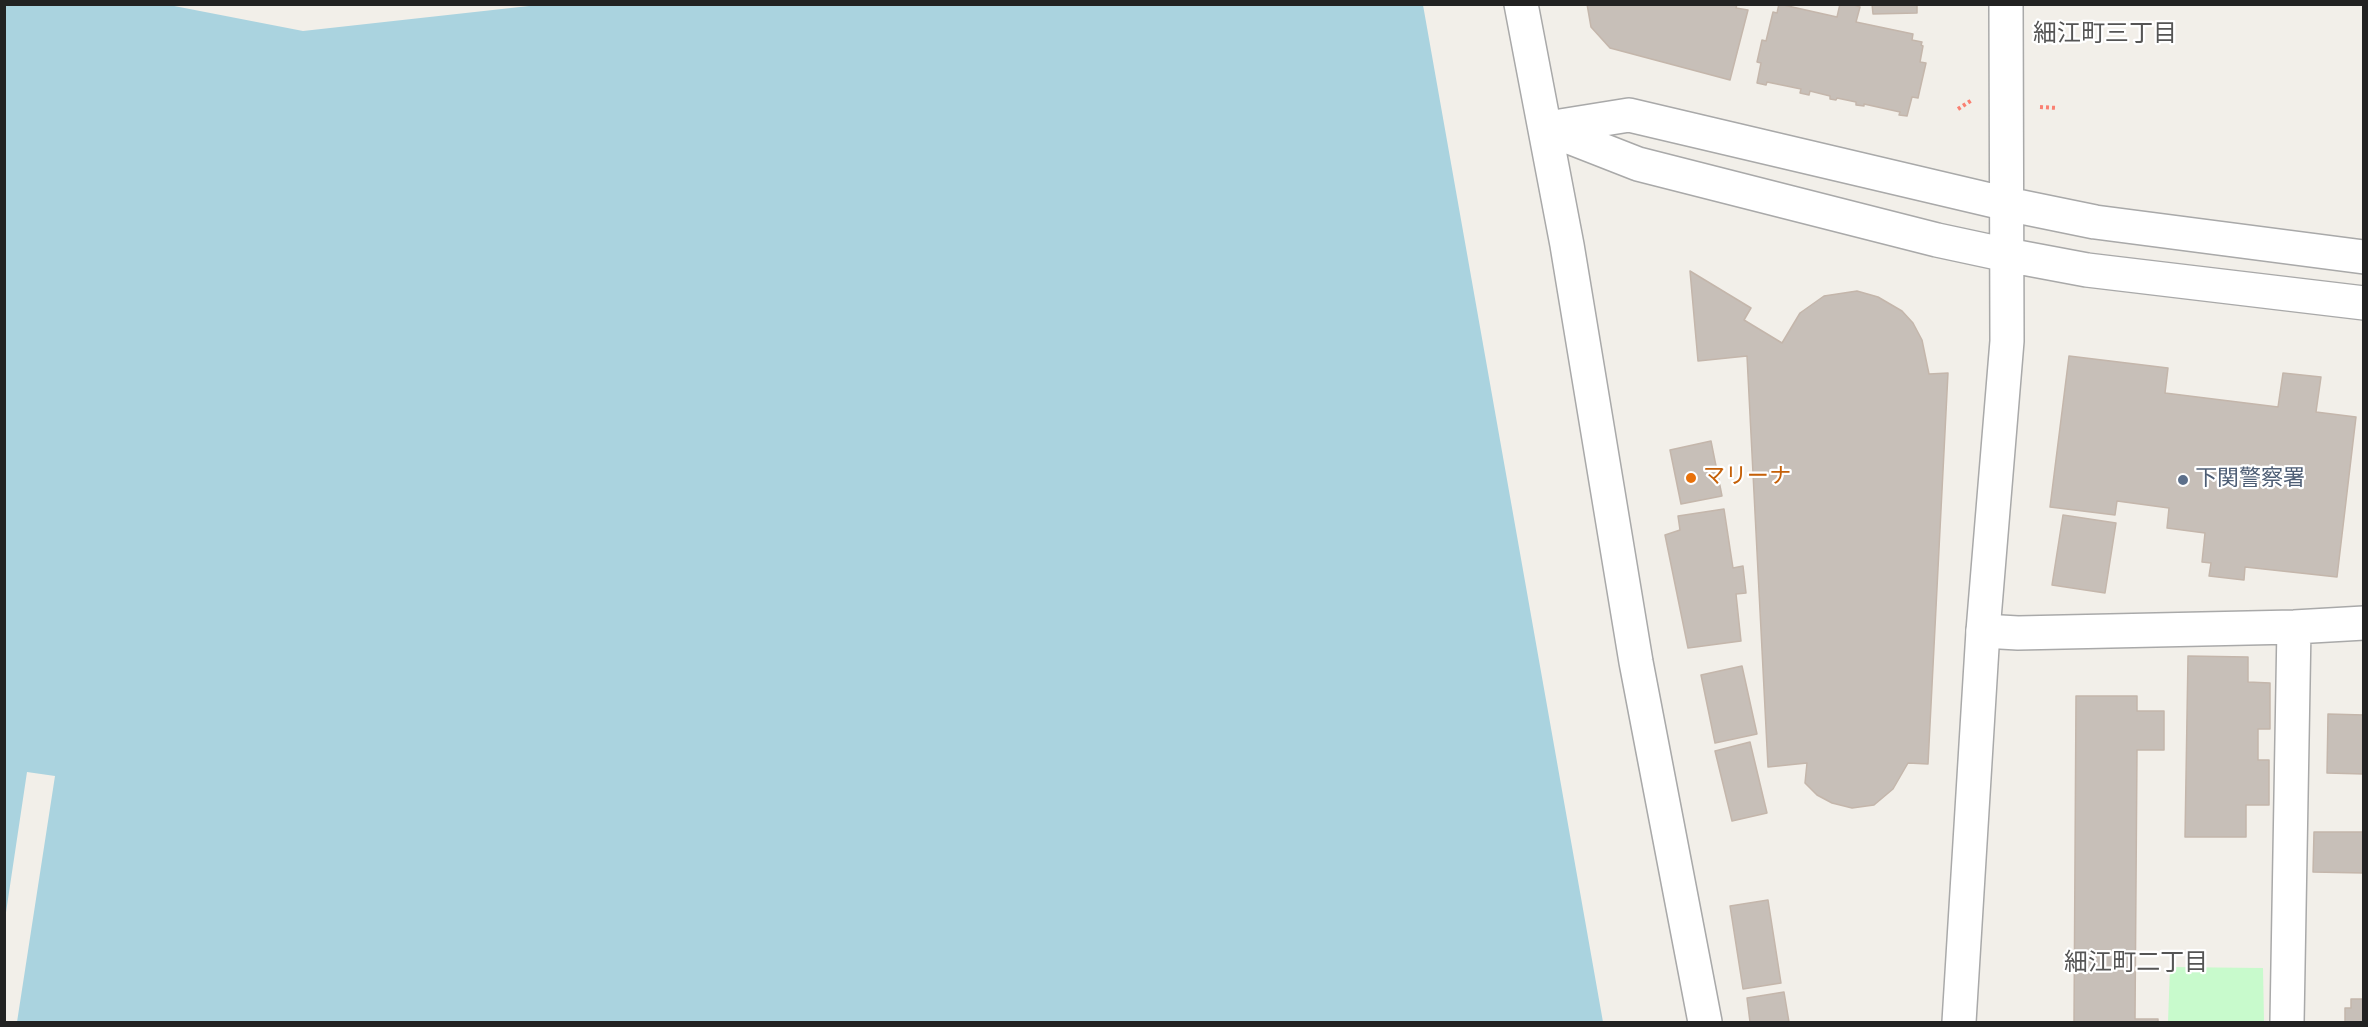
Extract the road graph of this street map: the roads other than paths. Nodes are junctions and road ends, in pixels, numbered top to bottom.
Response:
1 (1521, 4) edge
2 (2006, 4) edge
3 (1546, 128) junction
4 (2007, 204) junction
5 (2007, 255) junction
6 (2364, 256) edge
7 (2364, 303) edge
8 (2364, 623) edge
9 (2294, 627) junction
10 (1983, 631) junction
11 (1705, 1023) edge
12 (1959, 1023) edge
13 (2287, 1023) edge

1 - 3 street
2 - 4 street
3 - 4 street
3 - 5 street
3 - 11 street
4 - 5 street
4 - 6 street
5 - 7 street
5 - 10 street
8 - 9 street
9 - 10 street
9 - 13 street
10 - 12 street

